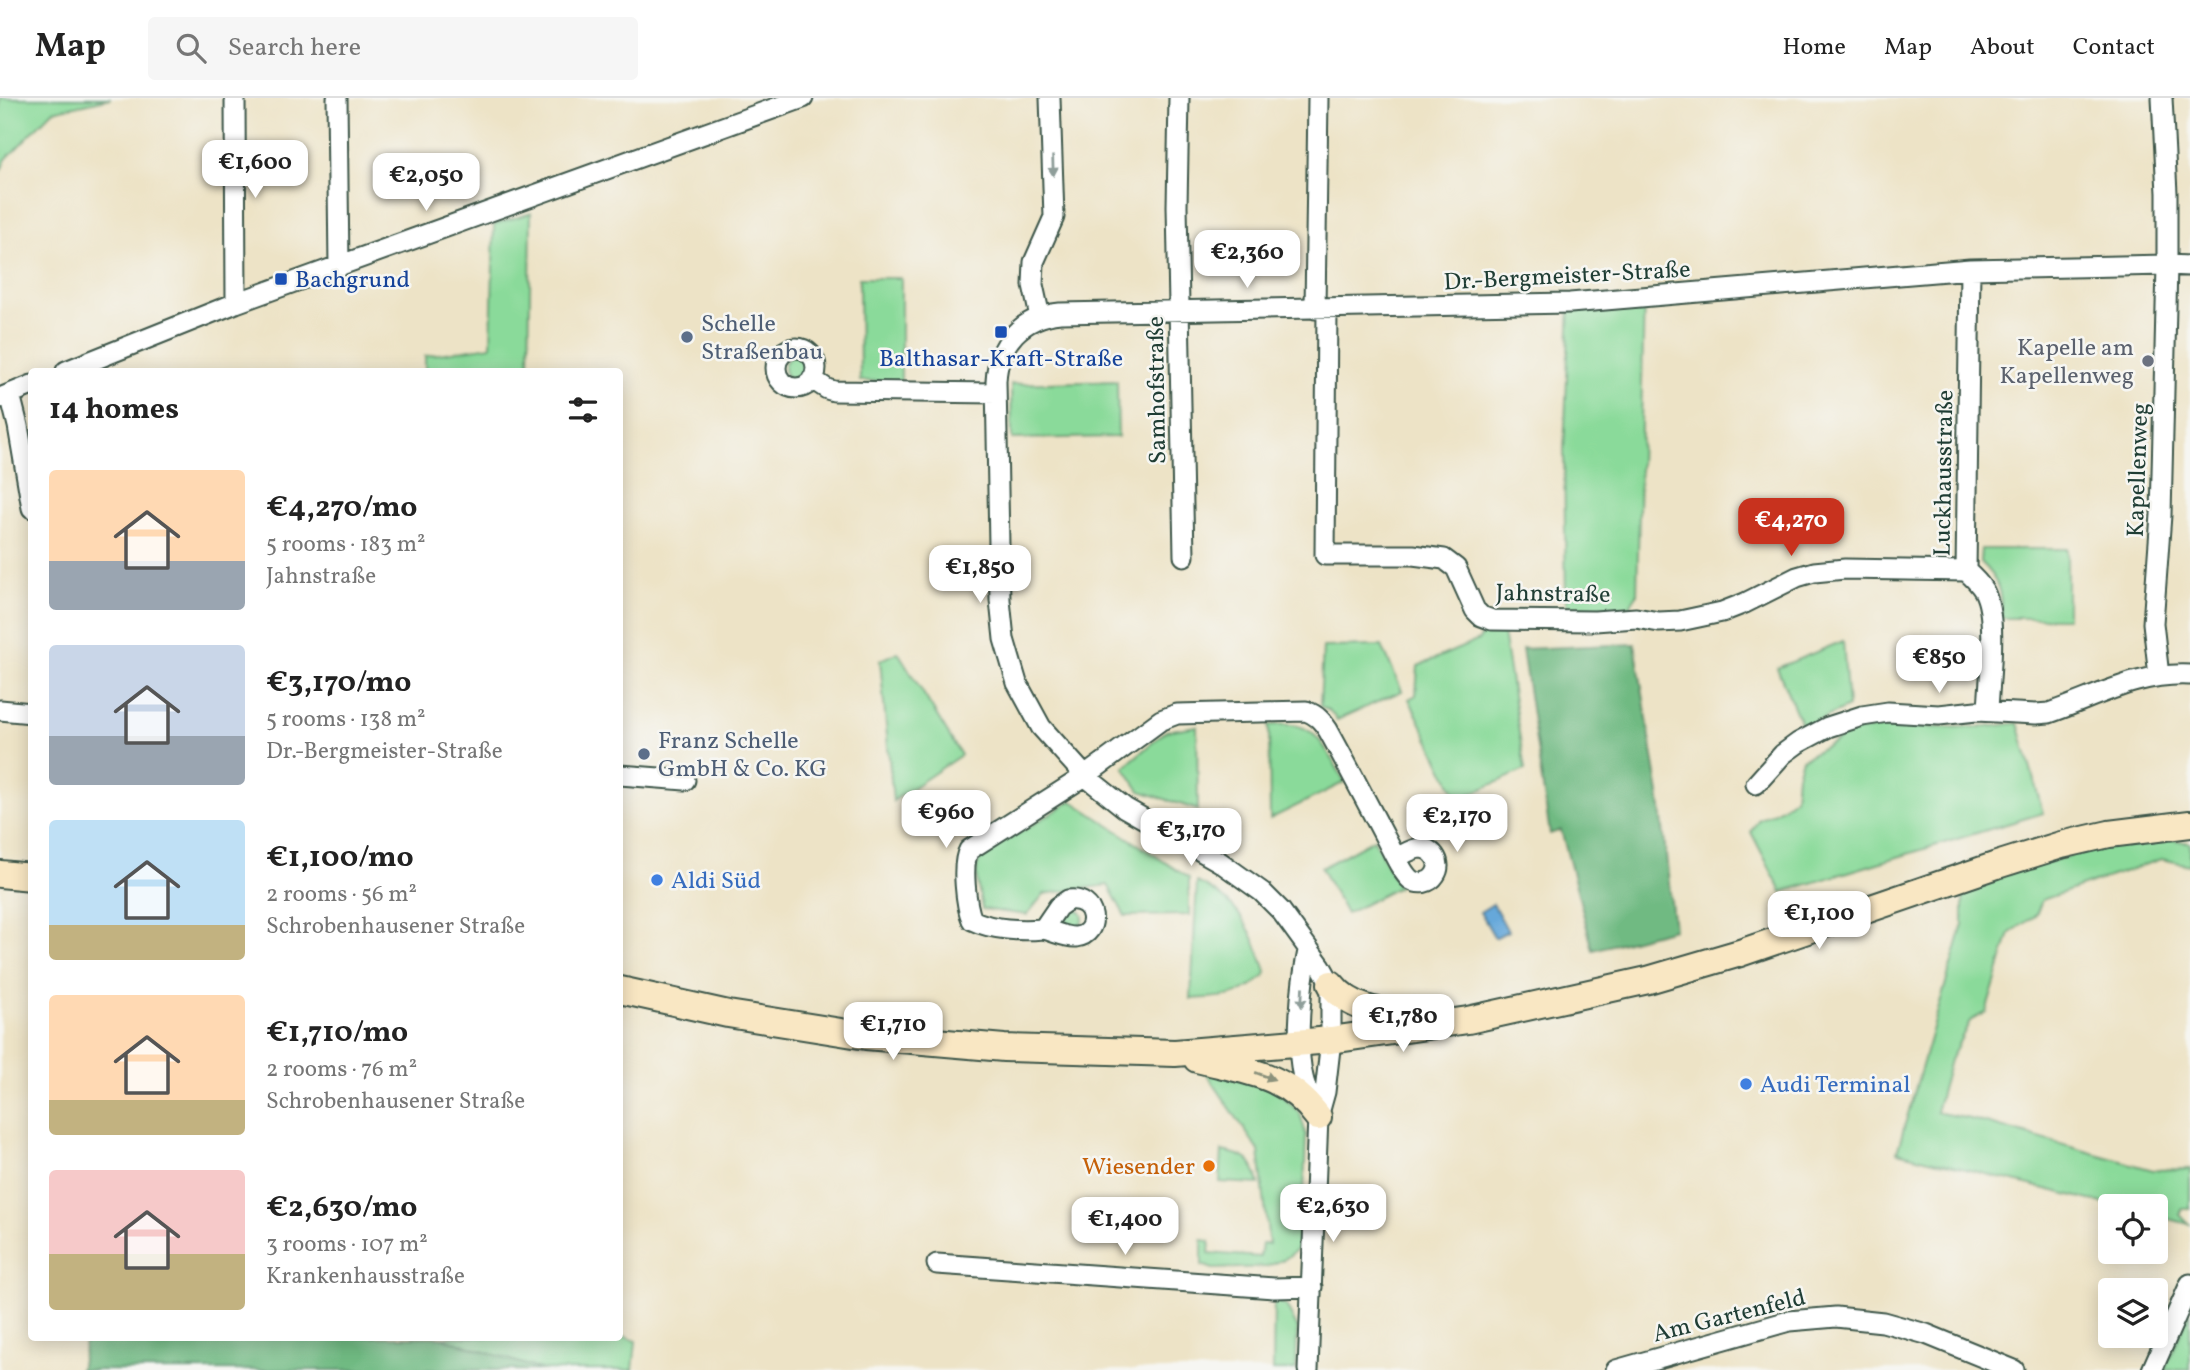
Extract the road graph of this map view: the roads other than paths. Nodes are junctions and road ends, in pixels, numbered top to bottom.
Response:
1 (235, 98) edge
2 (337, 98) edge
3 (803, 98) edge
4 (1050, 98) edge
5 (1179, 98) edge
6 (1318, 98) edge
7 (2162, 98) edge
8 (2167, 265) junction
9 (2190, 266) edge
10 (339, 267) junction
11 (1970, 269) junction
12 (236, 303) junction
13 (1321, 309) junction
14 (1179, 312) junction
15 (1040, 317) junction
16 (74, 368) edge
17 (813, 379) dead end
18 (28, 387) edge
19 (996, 393) junction
20 (5, 396) edge
21 (28, 485) edge
22 (1184, 556) dead end
23 (1966, 571) junction
24 (2190, 675) edge
25 (2158, 676) junction
26 (0, 710) edge
27 (1988, 711) junction
28 (28, 713) edge
29 (623, 775) edge
30 (1085, 776) junction
31 (685, 780) dead end
32 (1756, 784) dead end
33 (2190, 824) edge
34 (1396, 858) dead end
35 (0, 874) edge
36 (28, 877) edge
37 (1043, 929) dead end
38 (1308, 951) junction
39 (1331, 984) junction
40 (623, 991) edge
41 (1468, 1020) junction
42 (1331, 1040) junction
43 (1300, 1042) junction
44 (1175, 1053) junction
45 (1318, 1117) junction
46 (937, 1264) dead end
47 (2190, 1284) edge
48 (1312, 1287) junction
49 (1642, 1366) edge
50 (1308, 1370) edge
51 (1616, 1370) edge
52 (2014, 1370) edge
53 (2152, 1370) edge

1 - 12 street
2 - 10 street
3 - 10 street
4 -> 15 street
5 - 14 street, Samhofstraße
6 - 13 street, Jahnstraße
7 - 8 street, Kapellenweg
8 - 9 street, Dr.-Bergmeister-Straße
8 - 11 street, Dr.-Bergmeister-Straße
8 - 25 street, Kapellenweg
10 - 12 street
11 - 13 street, Dr.-Bergmeister-Straße
11 - 23 street, Luckhausstraße
12 - 16 street
13 - 14 street, Dr.-Bergmeister-Straße
13 - 23 street, Jahnstraße
14 - 15 street, Dr.-Bergmeister-Straße
14 - 22 street, Samhofstraße
15 - 19 street
17 - 19 street
18 - 20 street
19 - 30 street
20 - 21 street
23 - 27 street, Luckhausstraße
24 - 25 street
25 - 27 street
26 - 28 street
27 - 32 street
29 - 31 street
30 - 34 street
30 - 37 street
30 - 38 street
33 - 41 main road
35 - 36 main road
38 - 39 street
38 -> 43 street
39 - 41 main road
39 - 42 street
40 - 44 main road
41 - 42 main road
42 - 43 main road
42 - 45 street
43 - 44 main road
43 - 45 street
44 -> 45 main road
45 - 48 street
46 - 48 street
47 - 53 street
48 - 50 street
49 - 51 street, Am Gartenfeld
49 - 52 street, Am Gartenfeld

